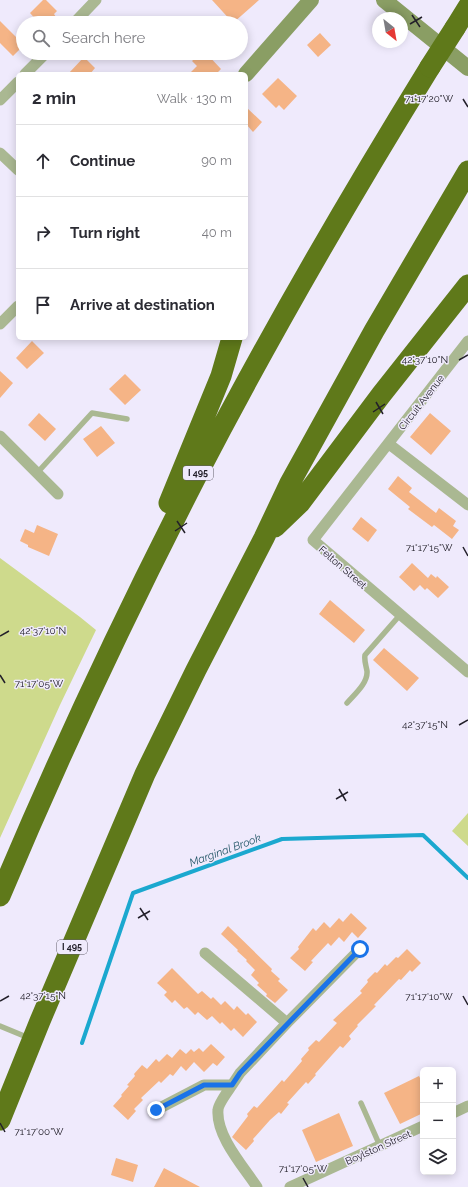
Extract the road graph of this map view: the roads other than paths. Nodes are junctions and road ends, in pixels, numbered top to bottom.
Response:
1 (96, 0) edge
2 (311, 0) edge
3 (384, 0) edge
4 (468, 7) edge
5 (81, 16) edge
6 (39, 60) edge
7 (468, 68) edge
8 (27, 72) edge
9 (248, 72) edge
10 (16, 84) edge
11 (0, 100) edge
12 (0, 153) edge
13 (16, 168) edge
14 (468, 170) edge
15 (468, 285) edge
16 (16, 308) edge
17 (0, 324) edge
18 (231, 340) edge
19 (468, 341) edge
20 (127, 419) dead end
21 (0, 436) edge
22 (389, 444) junction
23 (37, 473) junction
24 (58, 494) dead end
25 (468, 505) edge
26 (264, 538) junction
27 (400, 616) junction
28 (109, 652) junction
29 (468, 672) edge
30 (347, 703) dead end
31 (0, 896) edge
32 (360, 949) dead end
33 (205, 953) dead end
34 (287, 1023) junction
35 (0, 1026) edge
36 (33, 1039) junction
37 (232, 1085) junction
38 (361, 1103) dead end
39 (468, 1106) edge
40 (156, 1110) dead end
41 (456, 1112) edge
42 (0, 1120) edge
43 (420, 1127) edge
44 (380, 1146) junction
45 (257, 1187) edge
46 (290, 1187) edge

1 - 5 street
2 - 9 main road
3 - 7 main road
4 - 28 highway, I 495, bridge
6 - 8 street
10 - 11 street
12 - 13 street
14 - 26 highway, I 495
15 - 26 highway
16 - 17 street
18 - 28 highway
19 - 22 street, Circuit Avenue
20 - 23 lane
21 - 23 street
22 - 25 street
22 - 27 street, Felton Street
23 - 24 street
26 - 36 highway, I 495
27 - 29 street, Felton Street
27 - 30 lane
28 - 31 highway, I 495
32 - 34 street
33 - 34 street
34 - 37 street
35 - 36 lane
36 - 42 highway, I 495
37 - 40 street
37 - 45 street
38 - 44 lane
39 - 41 street
43 - 44 street, Boylston Street
44 - 46 street, Boylston Street

